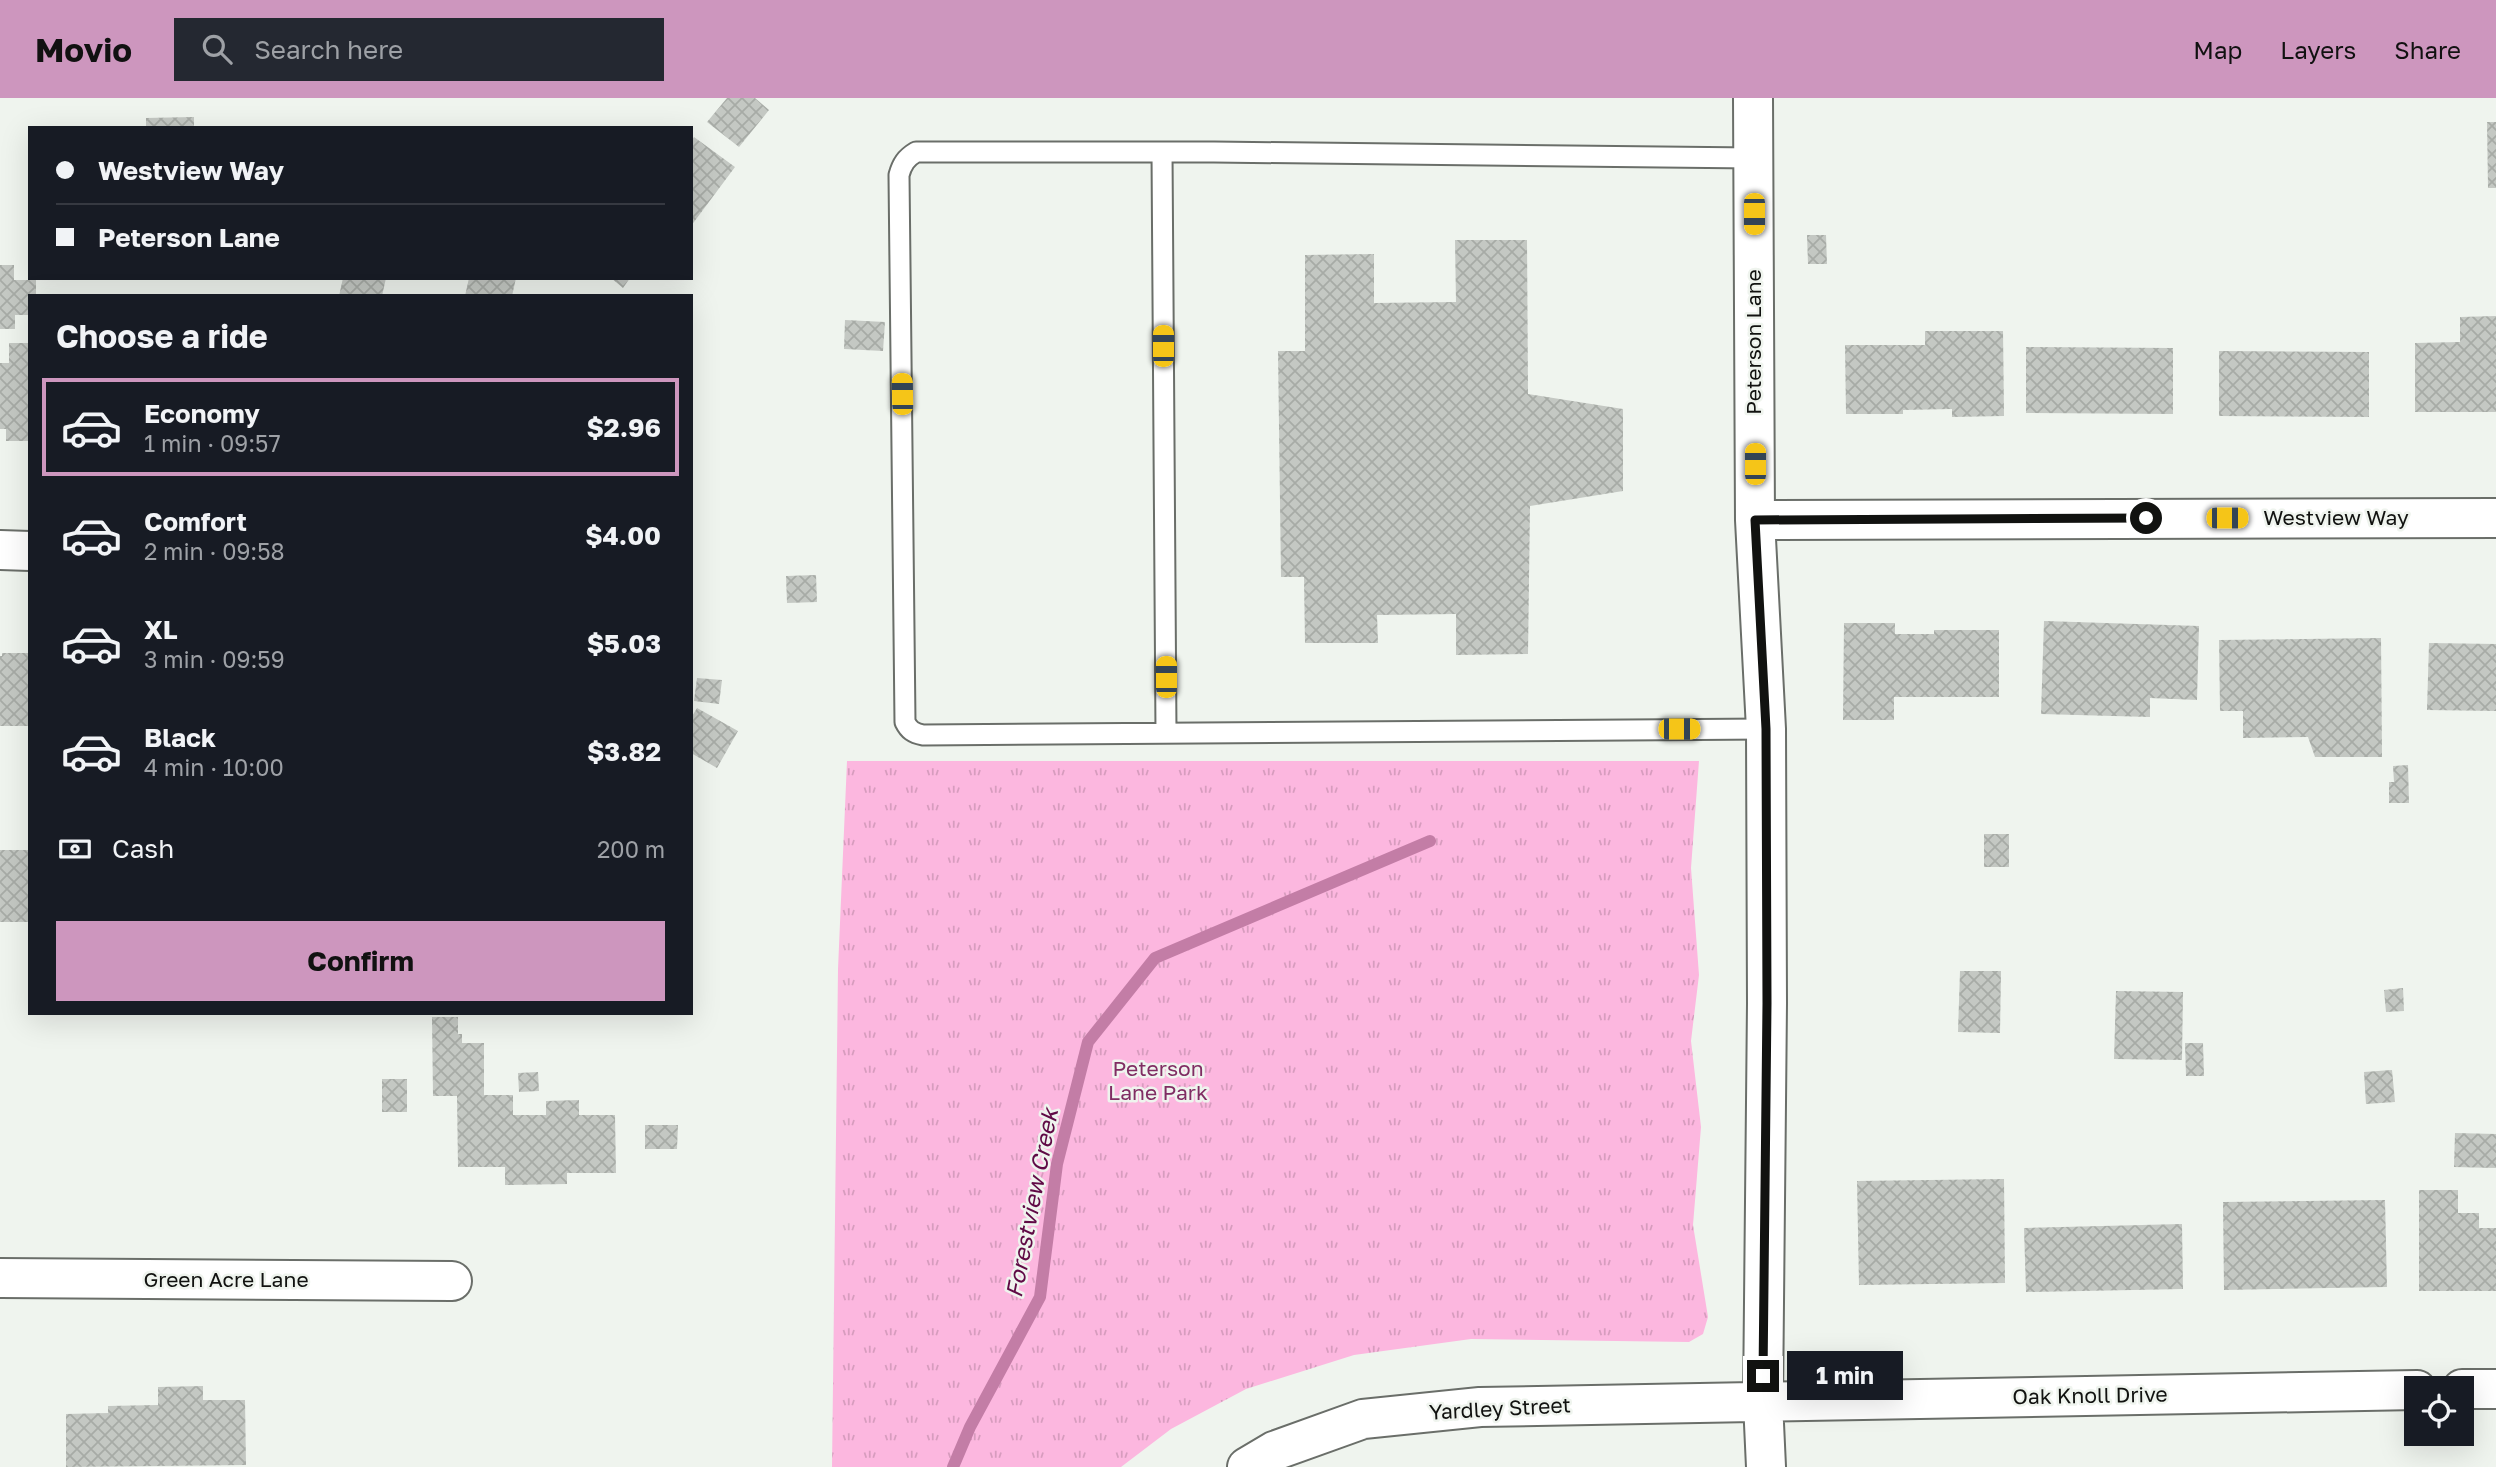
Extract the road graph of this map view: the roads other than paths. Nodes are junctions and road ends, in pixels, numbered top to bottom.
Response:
1 (1753, 98) edge
2 (1162, 152) junction
3 (1753, 158) junction
4 (2496, 518) edge
5 (1755, 520) junction
6 (0, 550) edge
7 (28, 551) edge
8 (1766, 729) junction
9 (1166, 733) junction
10 (0, 1278) edge
11 (452, 1281) dead end
12 (2474, 1389) edge
13 (2496, 1389) edge
14 (2404, 1390) edge
15 (1763, 1402) junction
16 (1267, 1462) edge
17 (1766, 1467) edge

1 - 3 street, Peterson Lane
2 - 3 lane
2 - 9 lane
2 - 9 lane
3 - 5 street, Peterson Lane
4 - 5 street, Westview Way
5 - 8 street, Peterson Lane
6 - 7 street
8 - 9 lane
8 - 15 street, Peterson Lane
10 - 11 street, Green Acre Lane
12 - 13 street
14 - 15 street, Oak Knoll Drive
15 - 16 street, Yardley Street
15 - 17 street, Peterson Lane

